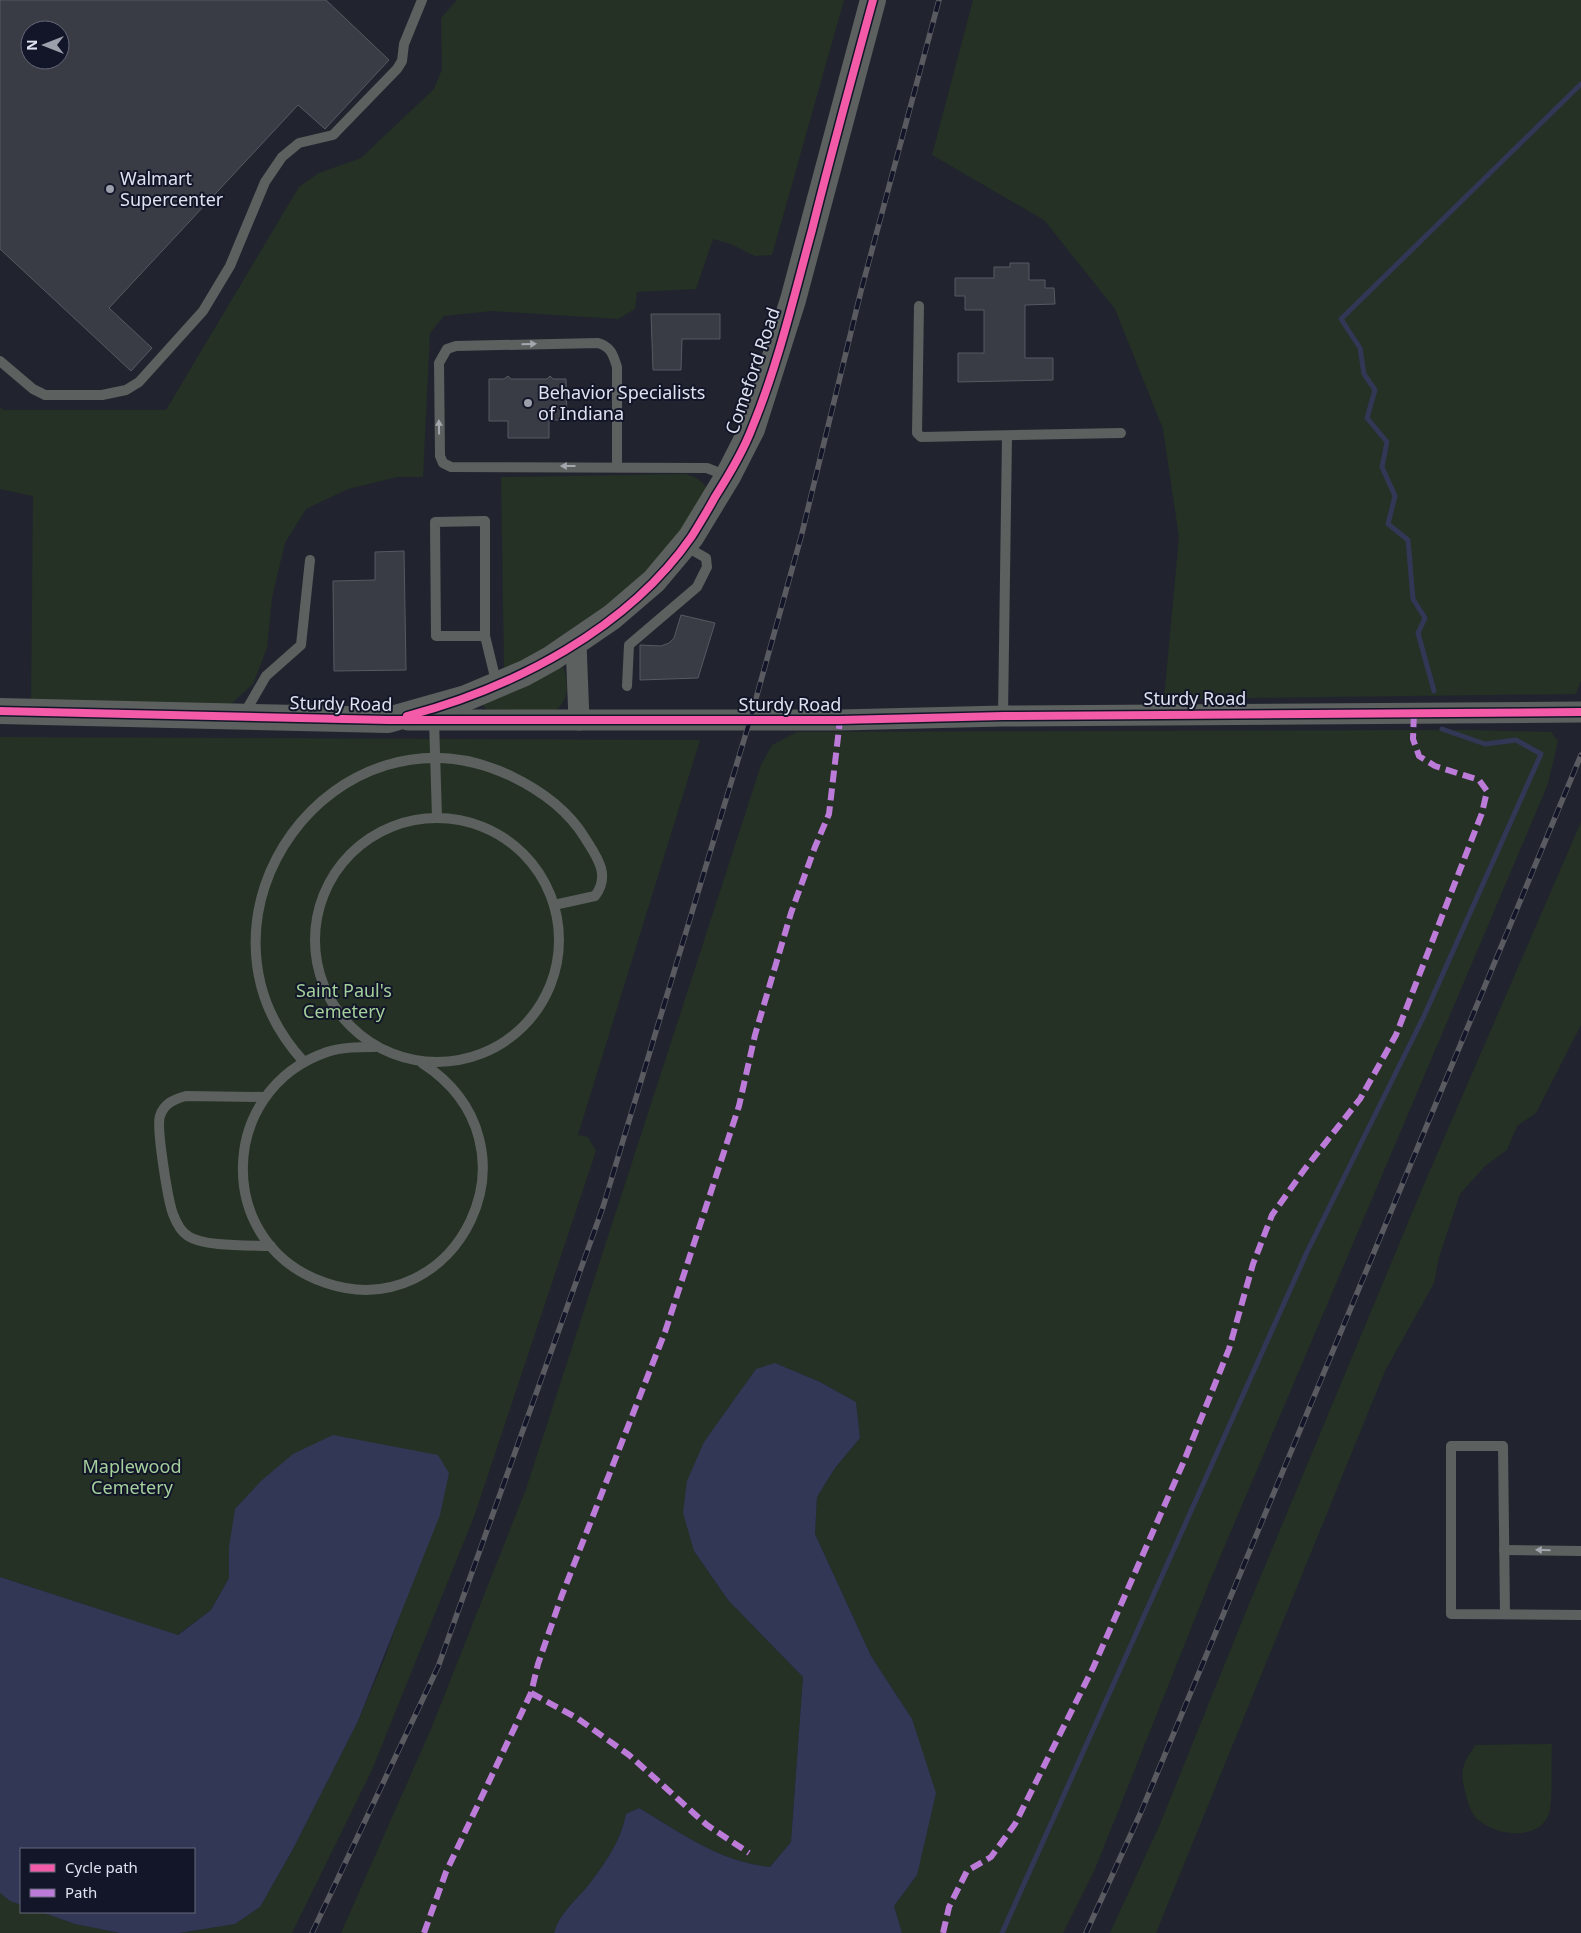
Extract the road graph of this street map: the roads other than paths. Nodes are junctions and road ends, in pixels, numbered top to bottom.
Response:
1 (422, 0) edge
2 (872, 0) edge
3 (919, 306) dead end
4 (0, 361) edge
5 (1121, 434) dead end
6 (1007, 436) junction
7 (617, 466) junction
8 (728, 476) junction
9 (684, 546) junction
10 (310, 560) dead end
11 (485, 636) junction
12 (576, 643) junction
13 (497, 686) junction
14 (627, 686) dead end
15 (0, 711) edge
16 (1581, 712) edge
17 (1003, 716) junction
18 (242, 717) junction
19 (388, 720) junction
20 (434, 720) junction
21 (579, 720) junction
22 (435, 759) junction
23 (437, 817) junction
24 (554, 905) junction
25 (375, 1047) junction
26 (304, 1062) junction
27 (420, 1062) junction
28 (265, 1096) junction
29 (271, 1246) junction
30 (1504, 1550) junction
31 (1581, 1551) edge
32 (1505, 1614) junction
33 (1581, 1615) edge

1 - 4 lane
2 - 8 street, Comeford Road
3 - 6 lane
5 - 6 lane
6 - 17 lane
7 -> 7 lane
7 - 8 lane
8 - 9 street, Comeford Road
9 - 12 street, Comeford Road
9 - 14 lane
10 - 18 lane
11 - 11 lane
11 - 13 lane
12 - 13 street, Comeford Road
12 - 21 street
13 - 19 street, Comeford Road
15 - 18 street, Sturdy Road
16 - 17 street, Sturdy Road
17 - 21 street, Sturdy Road
18 - 19 street, Sturdy Road
19 - 20 street, Sturdy Road
20 - 21 street, Sturdy Road
20 - 22 lane
22 - 23 lane
22 - 24 lane
22 - 26 lane
23 - 24 lane
23 - 25 lane
24 - 27 lane
25 - 26 lane
25 - 27 lane
26 - 28 lane
27 - 29 lane
28 - 29 lane
28 - 29 lane
31 -> 30 lane
30 - 32 lane
30 - 32 lane
32 - 33 lane

